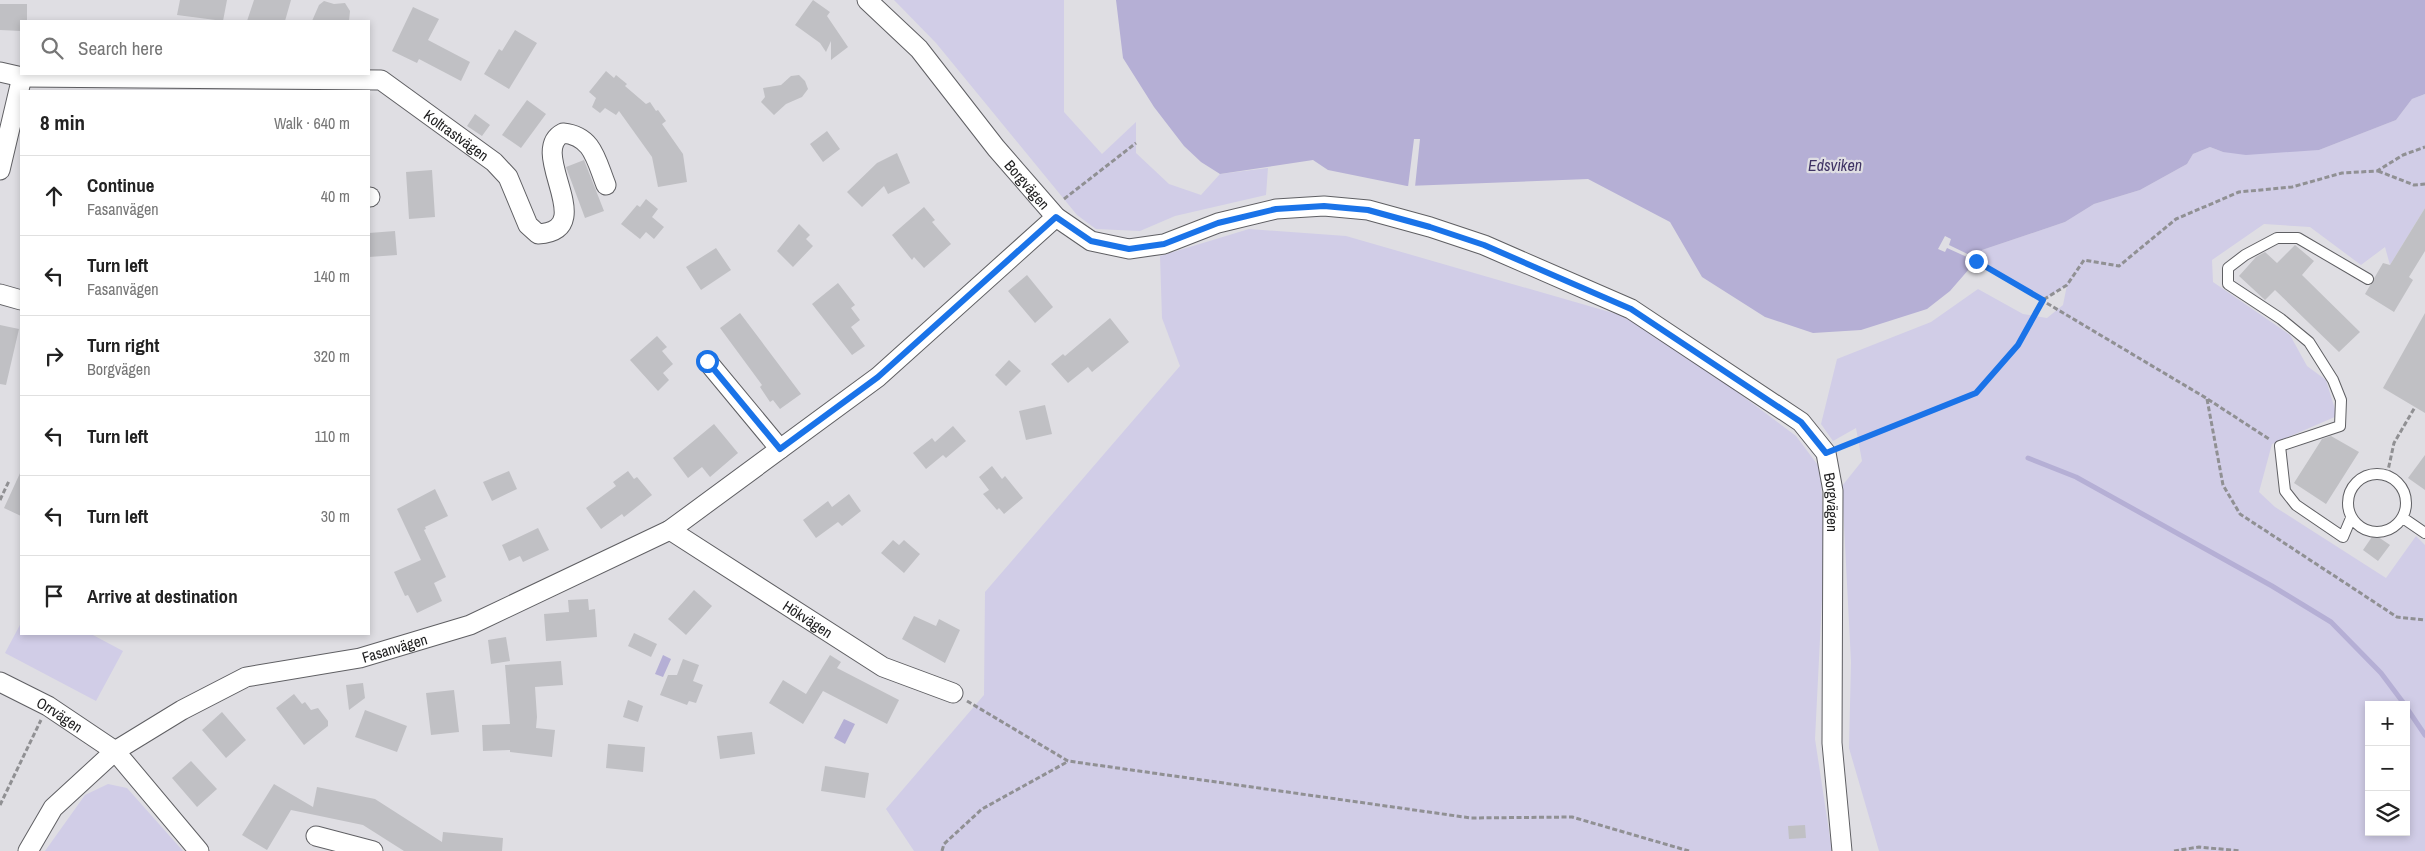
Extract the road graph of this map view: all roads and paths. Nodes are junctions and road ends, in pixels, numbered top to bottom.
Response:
1 (867, 0) edge
2 (0, 72) edge
3 (22, 77) junction
4 (144, 85) edge
5 (1136, 143) dead end
6 (2425, 146) edge
7 (0, 170) edge
8 (2378, 171) junction
9 (2425, 184) edge
10 (606, 185) dead end
11 (1053, 213) junction
12 (1976, 261) dead end
13 (2368, 279) dead end
14 (0, 294) edge
15 (20, 300) edge
16 (2043, 300) junction
17 (707, 361) dead end
18 (2206, 398) junction
19 (2416, 407) dead end
20 (2266, 437) dead end
21 (780, 449) junction
22 (1826, 453) junction
23 (2387, 475) junction
24 (9, 481) dead end
25 (0, 500) edge
26 (2351, 518) junction
27 (2403, 518) junction
28 (670, 530) junction
29 (2425, 533) edge
30 (2425, 620) edge
31 (0, 682) edge
32 (953, 693) joint
33 (48, 706) junction
34 (115, 751) junction
35 (1068, 761) junction
36 (0, 805) edge
37 (316, 836) dead end
38 (28, 851) edge
39 (199, 851) edge
40 (373, 851) edge
41 (942, 851) edge
42 (1689, 851) edge
43 (1842, 851) edge
44 (2174, 851) edge
45 (2241, 851) edge

1 - 11 street, Borgvägen
2 - 3 street, Koltrastvägen
3 - 4 street, Koltrastvägen
3 - 7 street
4 - 10 street, Koltrastvägen
5 - 11 path
6 - 8 path
8 - 9 path
8 - 16 path
11 - 21 street, Fasanvägen
11 - 22 street, Borgvägen
12 - 16 path
13 - 26 lane
14 - 15 street
16 - 18 path
16 - 22 path
17 - 21 street
18 - 20 path
18 - 30 path
19 - 23 path
21 - 28 street, Fasanvägen
22 - 43 street, Borgvägen
23 - 26 lane
23 - 27 lane
24 - 25 path
26 - 27 lane
27 - 29 lane
28 - 32 street, Hökvägen
28 - 34 street, Fasanvägen
31 - 33 street, Orrvägen
32 - 35 path
33 - 34 street, Orrvägen
33 - 36 path
34 - 38 street, Fasanvägen
34 - 39 street, Orrvägen
35 - 41 path
35 - 42 path
37 - 40 street
44 - 45 path

